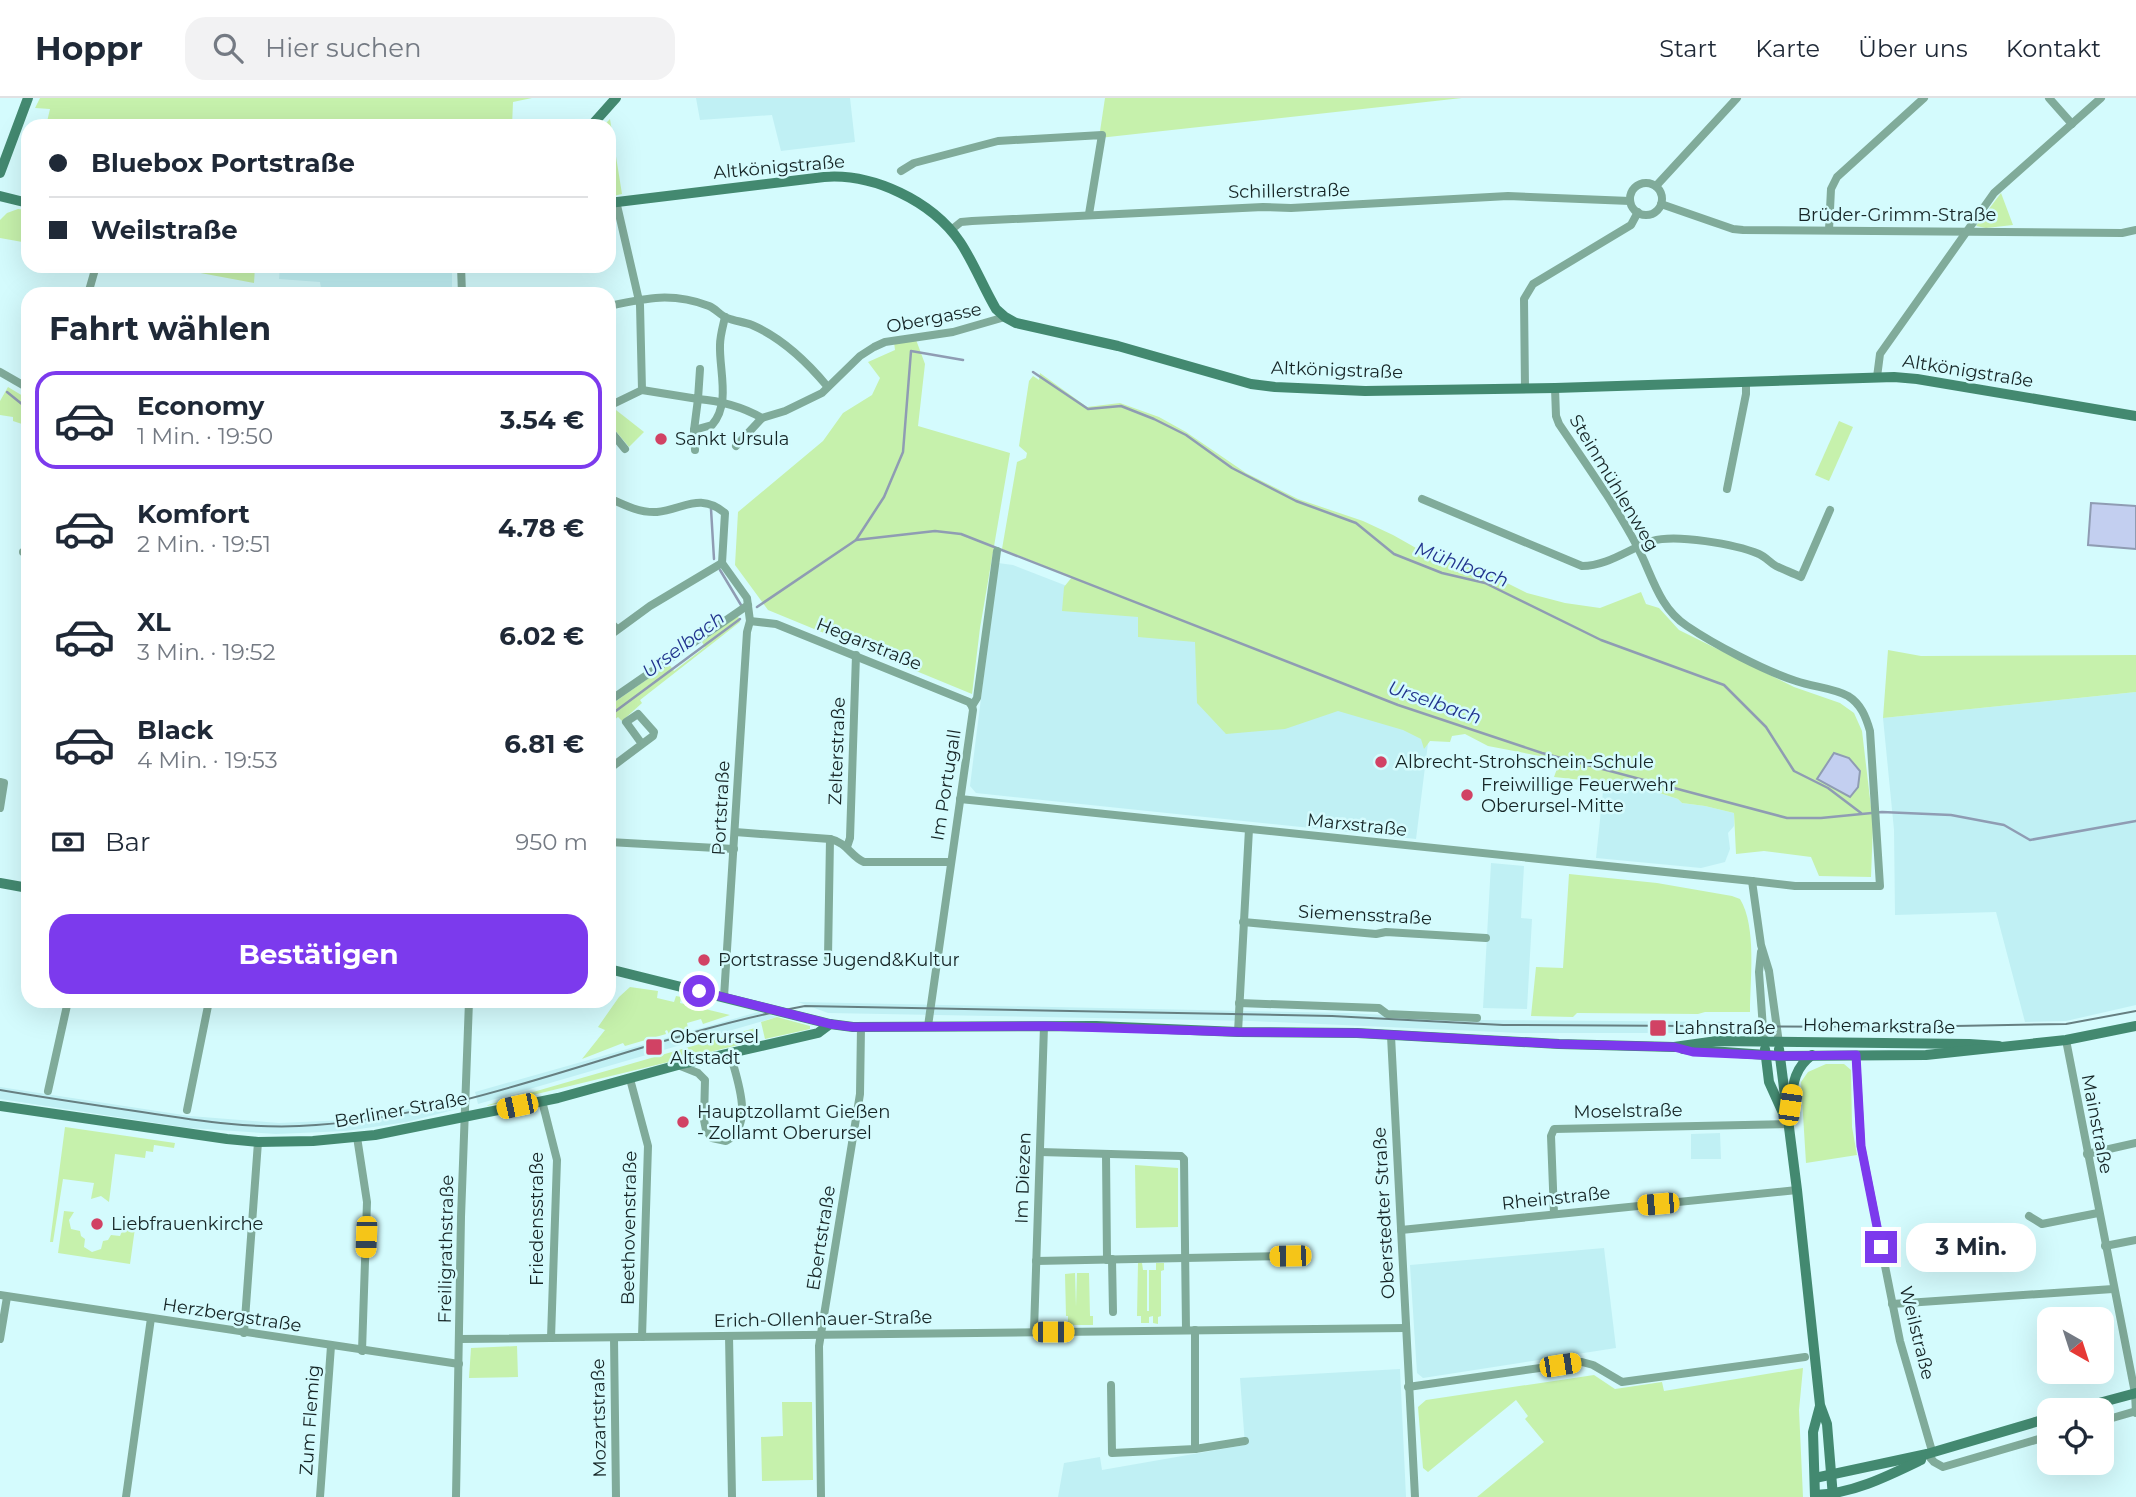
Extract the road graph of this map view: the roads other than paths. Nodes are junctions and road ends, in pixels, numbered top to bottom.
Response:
1 (28, 98) edge
2 (616, 98) edge
3 (1737, 98) edge
4 (1924, 98) edge
5 (2049, 98) edge
6 (2101, 98) edge
7 (597, 119) edge
8 (2071, 124) junction
9 (901, 171) dead end
10 (0, 173) edge
11 (1656, 186) junction
12 (0, 196) edge
13 (21, 201) edge
14 (1630, 201) junction
15 (616, 202) edge
16 (1661, 204) junction
17 (1638, 212) junction
18 (616, 213) edge
19 (1089, 214) junction
20 (951, 230) junction
21 (1829, 230) junction
22 (2136, 230) edge
23 (1966, 232) junction
24 (639, 299) junction
25 (616, 304) edge
26 (725, 317) junction
27 (1005, 317) junction
28 (700, 369) dead end
29 (0, 372) edge
30 (1877, 377) junction
31 (1746, 381) junction
32 (21, 384) edge
33 (827, 386) junction
34 (1525, 388) junction
35 (1555, 388) junction
36 (642, 390) junction
37 (698, 399) junction
38 (722, 401) junction
39 (616, 402) edge
40 (2136, 416) edge
41 (761, 418) junction
42 (694, 430) junction
43 (616, 438) edge
44 (736, 446) dead end
45 (625, 449) dead end
46 (695, 450) dead end
47 (1727, 489) dead end
48 (1422, 499) dead end
49 (616, 501) edge
50 (1830, 510) dead end
51 (1637, 546) junction
52 (997, 551) dead end
53 (722, 563) junction
54 (748, 605) junction
55 (750, 621) junction
56 (617, 629) edge
57 (856, 655) junction
58 (616, 696) edge
59 (972, 706) junction
60 (642, 744) dead end
61 (616, 764) edge
62 (2, 782) edge
63 (960, 799) junction
64 (0, 807) edge
65 (1249, 829) junction
66 (735, 832) junction
67 (830, 839) junction
68 (616, 842) edge
69 (847, 847) junction
70 (734, 849) junction
71 (951, 862) junction
72 (1752, 881) junction
73 (0, 883) edge
74 (21, 887) edge
75 (1880, 887) joint
76 (1243, 922) junction
77 (1486, 938) dead end
78 (1761, 946) junction
79 (828, 957) dead end
80 (616, 971) edge
81 (724, 997) junction
82 (1239, 1003) junction
83 (66, 1008) edge
84 (208, 1008) edge
85 (469, 1008) edge
86 (1477, 1018) dead end
87 (830, 1024) junction
88 (928, 1026) junction
89 (1044, 1026) junction
90 (2136, 1026) edge
91 (861, 1027) junction
92 (1238, 1032) junction
93 (1391, 1036) junction
94 (2066, 1040) junction
95 (1764, 1043) junction
96 (1779, 1043) junction
97 (1999, 1046) junction
98 (1674, 1047) junction
99 (730, 1053) junction
100 (1812, 1055) junction
101 (1856, 1055) junction
102 (1766, 1056) junction
103 (1780, 1056) junction
104 (678, 1065) junction
105 (629, 1079) junction
106 (48, 1091) dead end
107 (542, 1101) junction
108 (0, 1106) edge
109 (187, 1110) dead end
110 (465, 1117) junction
111 (1788, 1124) junction
112 (357, 1138) junction
113 (258, 1142) junction
114 (2136, 1143) edge
115 (1040, 1152) junction
116 (1106, 1154) junction
117 (2087, 1154) junction
118 (1797, 1190) junction
119 (2098, 1213) junction
120 (1555, 1214) junction
121 (2029, 1216) dead end
122 (1401, 1230) junction
123 (2136, 1240) edge
124 (2105, 1246) junction
125 (1290, 1256) dead end
126 (1186, 1258) junction
127 (1110, 1260) junction
128 (1036, 1261) junction
129 (2113, 1289) junction
130 (4, 1296) edge
131 (1892, 1304) junction
132 (1113, 1312) dead end
133 (151, 1318) junction
134 (1406, 1328) junction
135 (1191, 1330) junction
136 (1034, 1332) junction
137 (244, 1333) junction
138 (821, 1334) junction
139 (730, 1336) junction
140 (642, 1337) junction
141 (551, 1338) junction
142 (614, 1338) junction
143 (0, 1339) edge
144 (460, 1339) junction
145 (331, 1346) junction
146 (362, 1351) junction
147 (1805, 1357) dead end
148 (459, 1364) junction
149 (1111, 1385) dead end
150 (1408, 1387) junction
151 (2135, 1393) edge
152 (2114, 1399) edge
153 (1820, 1405) junction
154 (2136, 1412) edge
155 (2114, 1418) edge
156 (2037, 1422) edge
157 (2037, 1440) edge
158 (1245, 1441) dead end
159 (1195, 1449) junction
160 (1930, 1453) junction
161 (1832, 1476) junction
162 (1815, 1478) junction
163 (1815, 1496) edge
164 (1833, 1496) edge
165 (126, 1497) edge
166 (320, 1497) edge
167 (456, 1497) edge
168 (616, 1497) edge
169 (732, 1497) edge
170 (821, 1497) edge
171 (1415, 1497) edge

1 - 10 street
2 - 7 street
3 - 11 street
4 - 21 street
5 - 8 street
6 - 8 street
8 - 23 street
9 - 19 street
11 - 14 street
11 - 16 street
12 - 13 street
14 - 17 street
14 - 19 street, Schillerstraße
15 - 20 street, Altkönigstraße
16 - 17 street
16 - 21 street, Brüder-Grimm-Straße
17 - 34 street
18 - 24 street
19 - 20 street, Schillerstraße
20 - 27 street, Altkönigstraße
21 - 23 street, Brüder-Grimm-Straße
22 - 23 street, Brüder-Grimm-Straße
23 - 30 street
24 - 25 street
24 - 26 street
24 - 36 street
26 - 33 street
26 - 38 street
27 - 33 street, Obergasse
27 - 34 street, Altkönigstraße
28 - 37 street
29 - 32 street
30 - 31 street, Altkönigstraße
30 - 40 street, Altkönigstraße
31 - 35 street, Altkönigstraße
31 - 47 street
33 - 41 street, Obergasse
34 - 35 street, Altkönigstraße
35 - 51 street, Steinmühlenweg
36 - 37 street
36 - 39 street
37 - 38 street
37 - 42 street
38 - 41 street
38 - 42 street
41 - 44 street, Obergasse
42 - 46 street
43 - 45 street
48 - 51 street
49 - 53 street
50 - 51 street
51 - 75 street, Steinmühlenweg
52 - 59 street, Im Portugall
53 - 54 street
53 - 56 street
54 - 55 street, Portstraße
54 - 58 street
55 - 57 street, Hegarstraße
55 - 66 street, Portstraße
57 - 59 street, Hegarstraße
57 - 69 street, Zelterstraße
59 - 63 street, Im Portugall
60 - 61 street
62 - 64 street
63 - 65 street, Marxstraße
63 - 71 street, Im Portugall
65 - 72 street, Marxstraße
65 - 76 street
66 - 67 street
66 - 70 street, Portstraße
67 - 69 street
67 - 79 street
68 - 70 street
69 - 71 street
70 - 81 street, Portstraße
71 - 88 street, Im Portugall
72 - 75 street, Marxstraße
72 - 78 street
73 - 74 street
76 - 77 street, Siemensstraße
76 - 82 street
78 - 95 street
78 - 96 street
80 - 81 street, Hohemarkstraße
81 - 87 street, Hohemarkstraße
82 - 86 street
82 - 92 street
83 - 106 street
84 - 109 street
85 - 110 street, Freiligrathstraße
87 - 91 street, Hohemarkstraße
87 - 99 street, Berliner Straße
88 - 89 street, Hohemarkstraße
88 - 91 street, Hohemarkstraße
89 - 92 street, Hohemarkstraße
89 - 115 street, Im Diezen
90 - 94 street, Hohemarkstraße
91 - 138 street, Ebertstraße
92 - 93 street, Hohemarkstraße
93 - 98 street, Hohemarkstraße
93 - 122 street, Oberstedter Straße
94 - 97 street, Hohemarkstraße
94 - 117 street, Mainstraße
95 - 96 street, Hohemarkstraße
95 - 98 street, Hohemarkstraße
95 - 102 street
96 - 97 street, Hohemarkstraße
96 - 103 street
97 - 101 street, Hohemarkstraße
98 - 102 street, Hohemarkstraße
99 - 104 street, Berliner Straße
99 - 104 street
100 - 101 street, Hohemarkstraße
100 - 103 street, Hohemarkstraße
100 - 111 street
101 - 131 street, Weilstraße
102 - 103 street, Hohemarkstraße
102 - 111 street
103 - 111 street
104 - 105 street, Berliner Straße
105 - 107 street, Berliner Straße
105 - 140 street, Beethovenstraße
107 - 110 street, Berliner Straße
107 - 141 street, Friedensstraße
108 - 113 street, Berliner Straße
110 - 112 street, Berliner Straße
110 - 144 street, Freiligrathstraße
111 - 118 street
111 - 120 street, Moselstraße
112 - 113 street, Berliner Straße
112 - 146 street
113 - 137 street
114 - 117 street
115 - 116 street
115 - 128 street, Im Diezen
116 - 126 street
116 - 127 street
117 - 119 street, Mainstraße
118 - 120 street, Rheinstraße
118 - 153 street
119 - 121 street
119 - 124 street, Mainstraße
120 - 122 street, Rheinstraße
122 - 134 street, Oberstedter Straße
123 - 124 street
124 - 129 street, Mainstraße
125 - 126 street
126 - 127 street
126 - 135 street
127 - 128 street
127 - 132 street
128 - 136 street, Im Diezen
129 - 131 street
129 - 151 street, Mainstraße
130 - 133 street, Herzbergstraße
130 - 143 street
131 - 160 street, Weilstraße
133 - 137 street, Herzbergstraße
133 - 165 street
134 - 135 street, Erich-Ollenhauer-Straße
134 - 150 street, Oberstedter Straße
135 - 136 street, Erich-Ollenhauer-Straße
135 - 159 street
136 - 138 street, Erich-Ollenhauer-Straße
137 - 145 street, Herzbergstraße
138 - 139 street, Erich-Ollenhauer-Straße
138 - 170 street, Ebertstraße
139 - 140 street, Erich-Ollenhauer-Straße
139 - 169 street
140 - 142 street, Erich-Ollenhauer-Straße
141 - 142 street, Erich-Ollenhauer-Straße
141 - 144 street, Erich-Ollenhauer-Straße
142 - 168 street, Mozartstraße
144 - 148 street, Freiligrathstraße
145 - 146 street, Herzbergstraße
145 - 166 street, Zum Flemig
146 - 148 street, Herzbergstraße
147 - 150 street
148 - 167 street, Freiligrathstraße
149 - 159 street
150 - 171 street, Oberstedter Straße
151 - 152 street
151 - 154 street, Mainstraße
153 - 161 street
153 - 162 street
154 - 155 street
156 - 160 street
157 - 160 street
158 - 159 street
160 - 161 street
160 - 164 street
161 - 162 street
161 - 164 street
162 - 163 street
163 - 164 street

